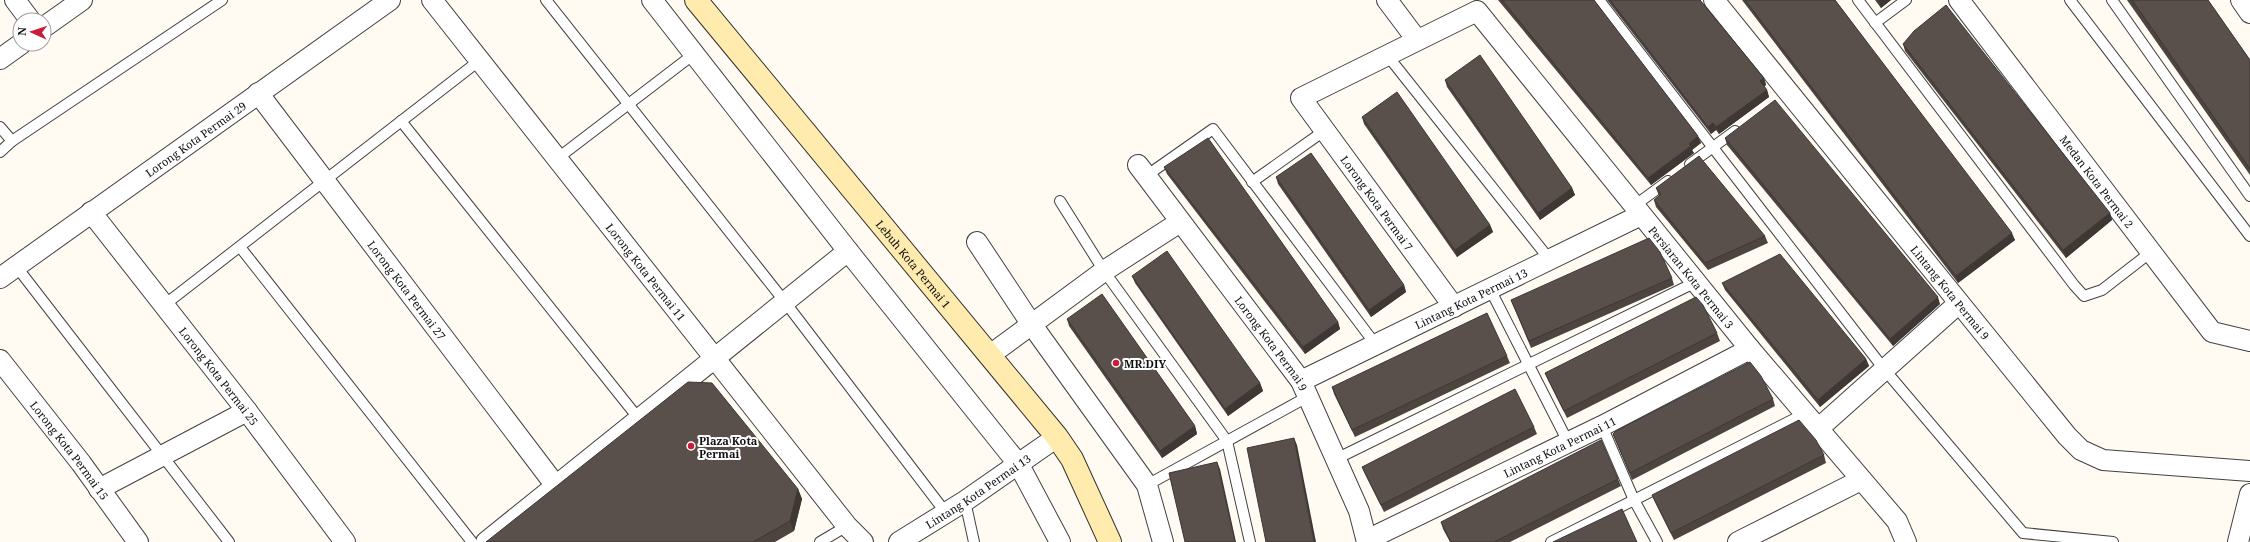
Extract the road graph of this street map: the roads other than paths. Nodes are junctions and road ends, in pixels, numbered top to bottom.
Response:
1 (15, 0) edge
2 (82, 0) edge
3 (222, 0) edge
4 (390, 0) edge
5 (432, 0) edge
6 (546, 0) edge
7 (652, 0) edge
8 (696, 0) edge
9 (1387, 0) edge
10 (1599, 0) edge
11 (1714, 0) edge
12 (1858, 0) edge
13 (1906, 0) edge
14 (1959, 0) edge
15 (2070, 0) edge
16 (2112, 0) edge
17 (2241, 0) edge
18 (24, 12) edge
19 (2250, 13) edge
20 (52, 21) edge
21 (1875, 23) junction
22 (1417, 40) junction
23 (12, 50) edge
24 (694, 54) junction
25 (1387, 55) junction
26 (0, 59) edge
27 (480, 60) junction
28 (258, 94) junction
29 (627, 104) junction
30 (401, 121) junction
31 (1744, 124) edge
32 (0, 127) edge
33 (1324, 131) junction
34 (12, 141) junction
35 (1713, 147) junction
36 (0, 152) edge
37 (558, 158) junction
38 (1142, 171) joint
39 (325, 181) junction
40 (1252, 182) junction
41 (2250, 196) edge
42 (1060, 201) dead end
43 (1638, 211) junction
44 (92, 212) junction
45 (1180, 222) junction
46 (2250, 236) edge
47 (977, 242) dead end
48 (240, 247) junction
49 (848, 251) junction
50 (2151, 252) junction
51 (1550, 260) junction
52 (16, 266) junction
53 (1104, 271) junction
54 (0, 278) edge
55 (1696, 282) junction
56 (1490, 289) junction
57 (785, 302) junction
58 (1960, 303) junction
59 (163, 306) junction
60 (1454, 307) junction
61 (1032, 325) junction
62 (2250, 341) edge
63 (1376, 345) junction
64 (1750, 349) junction
65 (990, 355) junction
66 (715, 358) junction
67 (0, 360) edge
68 (1528, 366) junction
69 (1884, 369) junction
70 (1305, 388) junction
71 (247, 411) junction
72 (1806, 413) junction
73 (639, 419) junction
74 (1602, 426) junction
75 (1819, 428) junction
76 (1057, 437) junction
77 (1227, 441) junction
78 (1568, 442) junction
79 (160, 455) junction
80 (1336, 459) junction
81 (1019, 464) junction
82 (2250, 471) edge
83 (1862, 480) junction
84 (1147, 485) junction
85 (556, 486) junction
86 (99, 489) junction
87 (2250, 494) edge
88 (1634, 500) junction
89 (965, 501) junction
90 (946, 513) junction
91 (847, 526) junction
92 (1367, 541) edge
93 (138, 542) edge
94 (229, 542) edge
95 (345, 542) edge
96 (472, 542) edge
97 (486, 542) edge
98 (820, 542) edge
99 (863, 542) edge
100 (899, 542) edge
101 (974, 542) edge
102 (1060, 542) edge
103 (1110, 542) edge
104 (1164, 542) edge
105 (1250, 542) edge
106 (1551, 542) edge
107 (1657, 542) edge
108 (1738, 542) edge
109 (1906, 542) edge
110 (2113, 542) edge
111 (2238, 542) edge

1 - 18 street
2 - 20 street
3 - 34 lane
4 - 28 street, Lorong Kota Permai 29
5 - 27 street, Lorong Kota Permai 11
6 - 29 lane
7 - 24 street
8 - 65 street, Lebuh Kota Permai 1
9 - 22 street
10 - 35 lane
11 - 58 street, Lintang Kota Permai 9
12 - 21 lane
13 - 21 lane
14 - 50 street, Medan Kota Permai 2
15 - 46 lane
16 - 41 lane
17 - 19 street
21 - 50 lane
22 - 25 street
22 - 43 street, Persiaran Kota Permai 3
23 - 26 street
24 - 29 lane
24 - 49 street
25 - 33 street, Lorong Kota Permai 7
25 - 51 lane
27 - 30 lane
27 - 37 street, Lorong Kota Permai 11
28 - 39 street, Lorong Kota Permai 27
28 - 44 street, Lorong Kota Permai 29
29 - 37 lane
29 - 57 lane
30 - 39 lane
30 - 73 lane
31 - 35 lane
32 - 34 lane
33 - 40 lane
33 - 60 street, Lorong Kota Permai 7
34 - 36 lane
35 - 43 lane
35 - 69 lane
37 - 66 street, Lorong Kota Permai 11
38 - 40 lane
38 - 45 street, Lorong Kota Permai 9
39 - 48 lane
39 - 85 street, Lorong Kota Permai 27
40 - 63 lane
42 - 53 lane
43 - 51 street, Lintang Kota Permai 13
43 - 55 street, Persiaran Kota Permai 3
44 - 52 street, Lorong Kota Permai 29
44 - 59 street, Lorong Kota Permai 25
45 - 53 street
45 - 70 street, Lorong Kota Permai 9
47 - 61 street
48 - 59 lane
48 - 96 lane
49 - 57 street
49 - 81 street
50 - 62 street, Medan Kota Permai 2
51 - 56 street, Lintang Kota Permai 13
52 - 54 street, Lorong Kota Permai 29
52 - 79 lane
53 - 61 street
53 - 77 lane
55 - 64 street, Persiaran Kota Permai 3
55 - 68 lane
56 - 60 street, Lintang Kota Permai 13
56 - 68 lane
57 - 66 street
57 - 90 lane
58 - 69 street
58 - 82 street, Lintang Kota Permai 9
59 - 71 street, Lorong Kota Permai 25
60 - 63 street, Lintang Kota Permai 13
61 - 65 street
61 - 84 street
63 - 70 street, Lintang Kota Permai 13
64 - 72 street, Persiaran Kota Permai 3
64 - 74 street, Lintang Kota Permai 11
65 - 76 street, Lebuh Kota Permai 1
66 - 73 street
66 - 91 street, Lorong Kota Permai 11
67 - 86 street, Lorong Kota Permai 15
68 - 78 lane
68 - 80 lane
69 - 75 street
69 - 110 lane
70 - 77 lane
70 - 80 street, Lorong Kota Permai 9
71 - 79 street
71 - 95 street, Lorong Kota Permai 25
72 - 75 street, Persiaran Kota Permai 3
72 - 88 lane
73 - 85 street
74 - 78 street, Lintang Kota Permai 11
74 - 88 lane
75 - 83 street, Persiaran Kota Permai 3
76 - 81 street, Lintang Kota Permai 13
76 - 103 street, Lebuh Kota Permai 1
77 - 84 lane
77 - 105 lane
78 - 92 street, Lintang Kota Permai 11
79 - 86 street
79 - 94 lane
80 - 92 street, Lorong Kota Permai 9
81 - 89 street, Lintang Kota Permai 13
81 - 102 street
83 - 108 street
83 - 109 street, Persiaran Kota Permai 3
84 - 104 street
85 - 97 street
86 - 93 street, Lorong Kota Permai 15
87 - 111 street
88 - 106 lane
88 - 107 lane
89 - 90 street, Lintang Kota Permai 13
89 - 101 lane
90 - 100 street, Lintang Kota Permai 13
91 - 98 lane
91 - 99 street, Lorong Kota Permai 11

